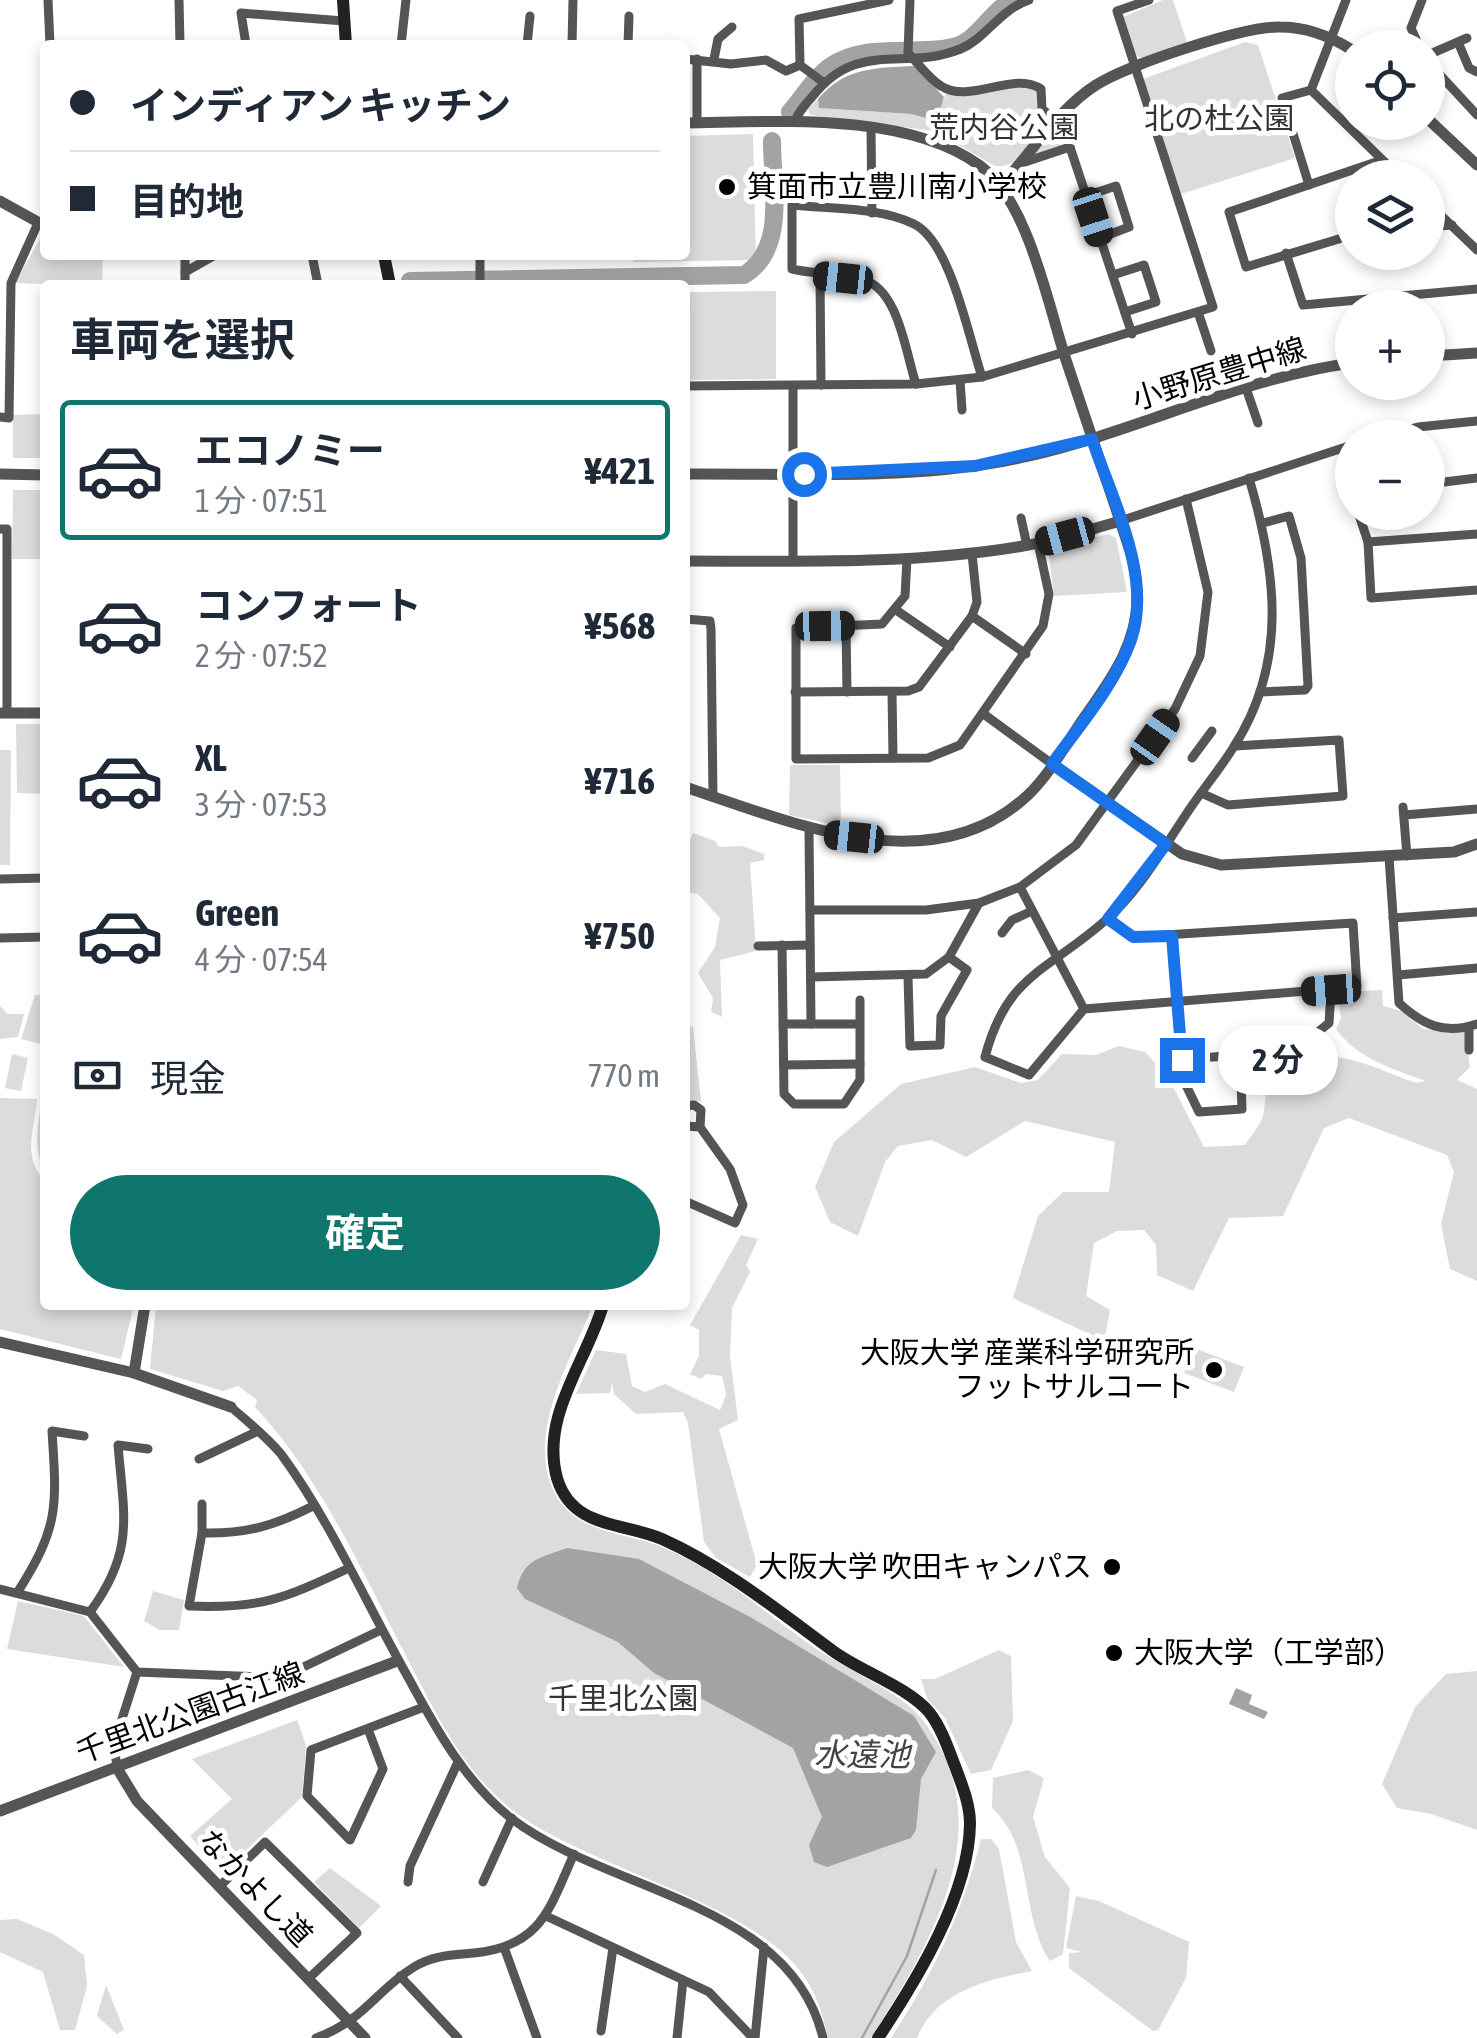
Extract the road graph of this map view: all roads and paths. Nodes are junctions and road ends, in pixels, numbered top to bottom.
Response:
1 (48, 0) edge
2 (179, 0) edge
3 (343, 0) edge
4 (406, 0) edge
5 (573, 0) edge
6 (910, 0) edge
7 (1029, 0) edge
8 (1149, 0) edge
9 (1346, 0) edge
10 (1422, 0) edge
11 (884, 1) edge
12 (530, 16) dead end
13 (629, 16) dead end
14 (344, 21) junction
15 (732, 27) dead end
16 (1413, 30) edge
17 (1333, 38) junction
18 (50, 40) edge
19 (180, 40) edge
20 (245, 40) edge
21 (346, 40) edge
22 (401, 40) edge
23 (528, 40) edge
24 (572, 40) edge
25 (628, 40) edge
26 (1445, 49) edge
27 (909, 52) junction
28 (690, 59) edge
29 (697, 59) junction
30 (714, 59) junction
31 (800, 65) junction
32 (1134, 68) junction
33 (1477, 72) edge
34 (819, 78) junction
35 (1445, 78) edge
36 (1311, 90) junction
37 (1477, 115) edge
38 (795, 122) junction
39 (691, 123) edge
40 (1056, 124) junction
41 (871, 130) junction
42 (1445, 135) edge
43 (1070, 147) junction
44 (1382, 160) edge
45 (1029, 163) junction
46 (1477, 165) edge
47 (1335, 177) edge
48 (1000, 186) junction
49 (1310, 186) junction
50 (1086, 196) junction
51 (0, 201) edge
52 (872, 214) junction
53 (1445, 218) edge
54 (40, 223) edge
55 (1452, 225) junction
56 (40, 226) edge
57 (1445, 226) edge
58 (1100, 238) junction
59 (1335, 240) edge
60 (1477, 250) edge
61 (1286, 253) junction
62 (185, 260) edge
63 (206, 260) edge
64 (185, 272) junction
65 (820, 275) junction
66 (1112, 275) junction
67 (185, 280) edge
68 (1477, 288) edge
69 (1125, 312) junction
70 (1198, 312) junction
71 (1132, 334) junction
72 (1210, 350) dead end
73 (1477, 353) edge
74 (1065, 355) junction
75 (1445, 355) edge
76 (1335, 367) edge
77 (982, 377) junction
78 (960, 380) junction
79 (916, 384) junction
80 (690, 386) edge
81 (794, 386) junction
82 (821, 386) junction
83 (1246, 388) junction
84 (962, 410) dead end
85 (0, 418) edge
86 (1477, 420) edge
87 (1258, 423) dead end
88 (1445, 423) edge
89 (1092, 439) junction
90 (1335, 450) edge
91 (793, 473) junction
92 (0, 474) edge
93 (690, 474) edge
94 (40, 475) edge
95 (1249, 478) junction
96 (1477, 478) edge
97 (1445, 482) edge
98 (1186, 499) junction
99 (1021, 518) dead end
100 (1120, 521) junction
101 (1263, 523) junction
102 (0, 529) edge
103 (1364, 530) edge
104 (1477, 534) edge
105 (1368, 542) junction
106 (1033, 544) junction
107 (972, 554) junction
108 (907, 559) junction
109 (690, 561) edge
110 (793, 561) junction
111 (4, 589) edge
112 (1477, 590) edge
113 (896, 610) junction
114 (972, 616) junction
115 (690, 620) edge
116 (846, 626) junction
117 (950, 647) junction
118 (4, 650) edge
119 (1026, 654) junction
120 (795, 692) junction
121 (846, 692) junction
122 (892, 692) junction
123 (1260, 692) junction
124 (4, 713) edge
125 (40, 713) edge
126 (985, 715) junction
127 (1212, 731) dead end
128 (1203, 746) junction
129 (1234, 746) junction
130 (893, 758) junction
131 (1192, 758) dead end
132 (1224, 760) junction
133 (1052, 764) junction
134 (690, 790) edge
135 (1201, 793) junction
136 (713, 797) junction
137 (1108, 805) junction
138 (1477, 809) edge
139 (810, 830) junction
140 (1166, 844) junction
141 (1477, 844) edge
142 (1407, 856) junction
143 (1388, 857) junction
144 (40, 878) edge
145 (0, 879) edge
146 (1020, 887) junction
147 (978, 903) junction
148 (810, 910) junction
149 (1032, 911) junction
150 (1477, 912) edge
151 (1393, 918) junction
152 (1108, 919) junction
153 (1002, 934) dead end
154 (1172, 936) junction
155 (40, 937) edge
156 (0, 938) edge
157 (810, 945) junction
158 (758, 946) dead end
159 (782, 946) junction
160 (1055, 956) junction
161 (949, 957) junction
162 (1477, 968) edge
163 (1398, 975) junction
164 (811, 977) junction
165 (908, 977) junction
166 (1331, 990) junction
167 (860, 1000) dead end
168 (1178, 1000) junction
169 (1084, 1009) junction
170 (783, 1024) junction
171 (811, 1024) junction
172 (860, 1024) junction
173 (1473, 1026) edge
174 (1469, 1050) dead end
175 (1240, 1056) junction
176 (1182, 1060) junction
177 (860, 1064) junction
178 (784, 1065) junction
179 (690, 1105) edge
180 (690, 1126) edge
181 (700, 1127) junction
182 (690, 1203) edge
183 (144, 1310) edge
184 (600, 1310) edge
185 (0, 1342) edge
186 (134, 1373) junction
187 (231, 1408) joint
188 (258, 1431) junction
189 (84, 1436) dead end
190 (148, 1449) dead end
191 (198, 1459) dead end
192 (202, 1504) dead end
193 (312, 1506) junction
194 (202, 1533) junction
195 (347, 1569) junction
196 (0, 1590) edge
197 (17, 1593) junction
198 (90, 1612) junction
199 (380, 1630) junction
200 (397, 1661) junction
201 (136, 1672) junction
202 (424, 1707) junction
203 (368, 1729) junction
204 (458, 1762) junction
205 (117, 1768) junction
206 (0, 1811) edge
207 (512, 1818) junction
208 (574, 1854) junction
209 (408, 1882) dead end
210 (483, 1882) dead end
211 (219, 1887) junction
212 (546, 1916) junction
213 (764, 1947) junction
214 (613, 1948) junction
215 (506, 1950) junction
216 (400, 1976) junction
217 (308, 1979) junction
218 (683, 1980) junction
219 (351, 2024) junction
220 (601, 2031) dead end
221 (316, 2038) edge
222 (365, 2038) edge
223 (458, 2038) edge
224 (538, 2038) edge
225 (677, 2038) edge
226 (754, 2038) edge
227 (824, 2038) edge
228 (878, 2038) edge

1 - 18 street
2 - 19 street
3 - 14 main road
4 - 22 street
5 - 24 street
6 - 27 street
7 - 27 street
8 - 32 street
9 - 17 street
10 - 16 street
11 - 31 street
12 - 23 street
13 - 25 street
14 - 20 street
14 - 21 main road
15 - 30 street
17 - 32 street
17 - 36 street
26 - 33 street
27 - 34 street
27 - 40 street
28 - 29 street
29 - 30 street
29 - 39 street
30 - 31 street
31 - 34 street
32 - 40 street
32 - 70 street
34 - 38 street
35 - 37 street
36 - 44 street
36 - 49 street
38 - 39 street
38 - 41 street
40 - 43 street
40 - 45 street
41 - 48 street
41 - 52 street
42 - 46 street
43 - 45 street
43 - 50 street
45 - 48 street
47 - 49 street
48 - 74 street
49 - 61 street
50 - 58 street
50 - 58 street
51 - 54 street
52 - 65 street
52 - 77 street
53 - 55 street
55 - 57 street
55 - 60 street
56 - 85 street
58 - 66 street
59 - 61 street
61 - 68 street
62 - 64 street
63 - 64 street
64 - 67 street
65 - 79 street
65 - 82 street
66 - 69 street
66 - 69 street
69 - 71 street
70 - 71 street
70 - 72 street
71 - 74 street
73 - 75 street
74 - 77 street
74 - 89 street
76 - 83 street, 小野原豊中線
77 - 78 street
78 - 79 street
78 - 84 street
79 - 82 street
80 - 81 street
81 - 82 street
81 - 91 street
83 - 87 street
83 - 89 street, 小野原豊中線
86 - 88 street
89 - 91 street, 小野原豊中線
89 - 100 street
90 - 95 street
91 - 93 street, 小野原豊中線
91 - 110 street
92 - 94 street
95 - 98 street
95 - 101 street
96 - 97 street
98 - 100 street
98 - 137 street
99 - 106 street
100 - 106 street
100 - 133 street
101 - 123 street
101 - 123 street
102 - 111 street
103 - 105 street
104 - 105 street
105 - 112 street
106 - 107 street
106 - 119 street
107 - 108 street
107 - 114 street
108 - 110 street
108 - 113 street
109 - 110 street
111 - 118 street
113 - 116 street
113 - 117 street
114 - 117 street
114 - 119 street
115 - 136 street
116 - 120 street
116 - 121 street
117 - 122 street
118 - 124 street
119 - 126 street
120 - 121 street
120 - 130 street
121 - 122 street
122 - 130 street
123 - 129 street
124 - 125 street
126 - 130 street
126 - 133 street
127 - 128 street
128 - 131 street
128 - 132 street
129 - 132 street
129 - 135 street
132 - 135 street
133 - 137 street
133 - 139 street
134 - 136 street
135 - 140 street
136 - 139 street
137 - 140 street
137 - 146 street
138 - 142 street
139 - 148 street
140 - 143 street
140 - 152 street
141 - 142 street
142 - 143 street
143 - 151 street
144 - 145 street
146 - 147 street
146 - 149 street
147 - 148 street
147 - 161 street
148 - 157 street
149 - 153 street
149 - 160 street
150 - 151 street
151 - 163 street
152 - 154 street
152 - 160 street
154 - 166 street
154 - 168 street
155 - 156 street
157 - 159 street
157 - 164 street
158 - 159 street
159 - 170 street
160 - 169 street
160 - 169 street
161 - 165 street
161 - 165 street
162 - 163 street
163 - 173 street
164 - 165 street
164 - 171 street
166 - 168 street
166 - 175 street
167 - 172 street
168 - 169 street
168 - 176 street
170 - 171 street
170 - 178 street
171 - 172 street
172 - 177 street
173 - 174 street
175 - 176 street
175 - 176 street
177 - 178 street
177 - 178 street
179 - 181 street
180 - 181 street
181 - 182 street
183 - 186 street
184 - 228 main road
185 - 186 street
186 - 187 street
187 - 188 street
188 - 191 street
188 - 193 street
189 - 197 street
190 - 198 street
192 - 194 street
193 - 194 street
193 - 195 street
194 - 195 street
195 - 199 street
196 - 197 street
197 - 198 street
198 - 201 street
199 - 200 street
199 - 201 street
200 - 202 street
200 - 205 street, 千里北公園古江線
201 - 205 street
202 - 203 street
202 - 204 street
203 - 203 street
204 - 207 street
204 - 209 street
205 - 206 street, 千里北公園古江線
205 - 211 street, なかよし道
207 - 208 street
207 - 210 street
208 - 212 street
208 - 213 street
211 - 217 street, なかよし道
211 - 217 street
212 - 214 street
212 - 215 street
213 - 226 street
213 - 227 street
214 - 218 street
214 - 220 street
215 - 216 street
215 - 224 street
216 - 219 street
216 - 223 street
217 - 219 street, なかよし道
218 - 225 street
218 - 226 street
219 - 221 street
219 - 222 street, なかよし道

